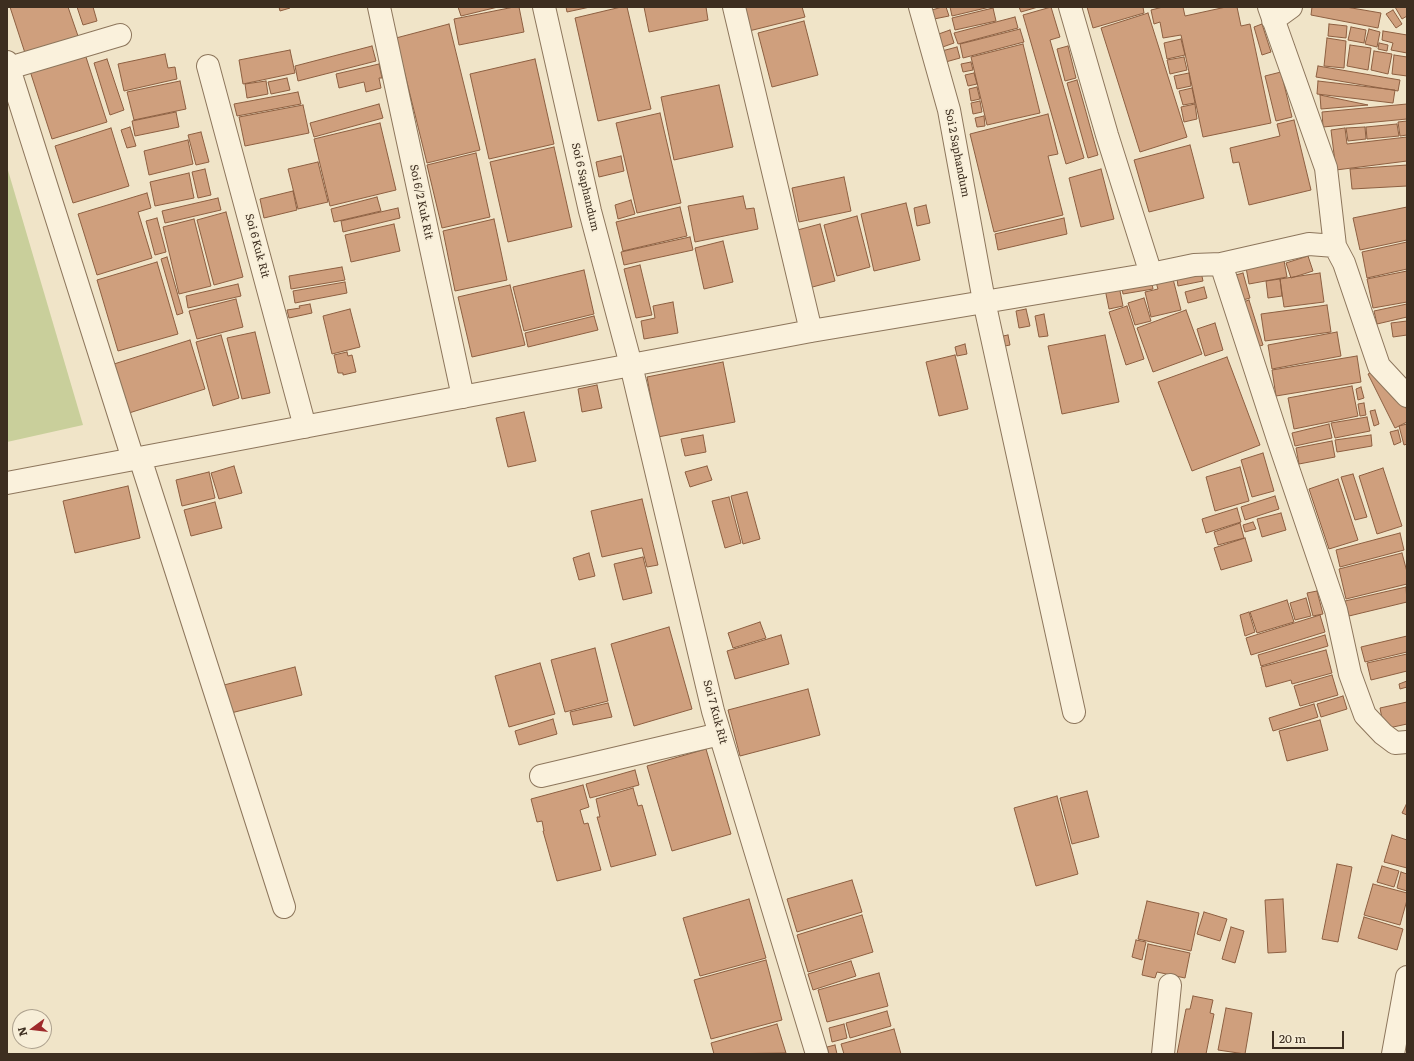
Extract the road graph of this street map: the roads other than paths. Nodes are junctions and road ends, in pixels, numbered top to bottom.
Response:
1 (379, 7) edge
2 (544, 7) edge
3 (734, 7) edge
4 (920, 7) edge
5 (1070, 7) edge
6 (1291, 7) edge
7 (1271, 14) edge
8 (120, 35) dead end
9 (8, 65) edge
10 (208, 66) dead end
11 (1335, 246) junction
12 (1221, 264) junction
13 (1151, 274) junction
14 (984, 301) junction
15 (811, 331) junction
16 (631, 365) junction
17 (1407, 396) edge
18 (463, 397) junction
19 (305, 426) junction
20 (136, 458) junction
21 (7, 483) edge
22 (1074, 712) dead end
23 (720, 734) junction
24 (1407, 742) edge
25 (541, 776) dead end
26 (284, 908) dead end
27 (1407, 977) edge
28 (1170, 985) dead end
29 (817, 1054) edge
30 (1163, 1054) edge
31 (1393, 1054) edge

1 - 18 street, Soi 6/2 Kuk Rit
2 - 16 street, Soi 6 Saphandum
3 - 15 street
4 - 14 street, Soi 2 Saphandum
5 - 13 street
6 - 7 street
7 - 11 street
8 - 9 street
9 - 20 street
10 - 19 street, Soi 6 Kuk Rit
11 - 12 street
11 - 17 street
12 - 13 street
12 - 24 street
13 - 14 street
14 - 15 street
14 - 22 street, Soi 2 Saphandum
15 - 16 street
16 - 18 street
16 - 23 street, Soi 7 Kuk Rit
18 - 19 street
19 - 20 street
20 - 21 street
20 - 26 street
23 - 25 street
23 - 29 street, Soi 7 Kuk Rit
27 - 31 street
28 - 30 street

